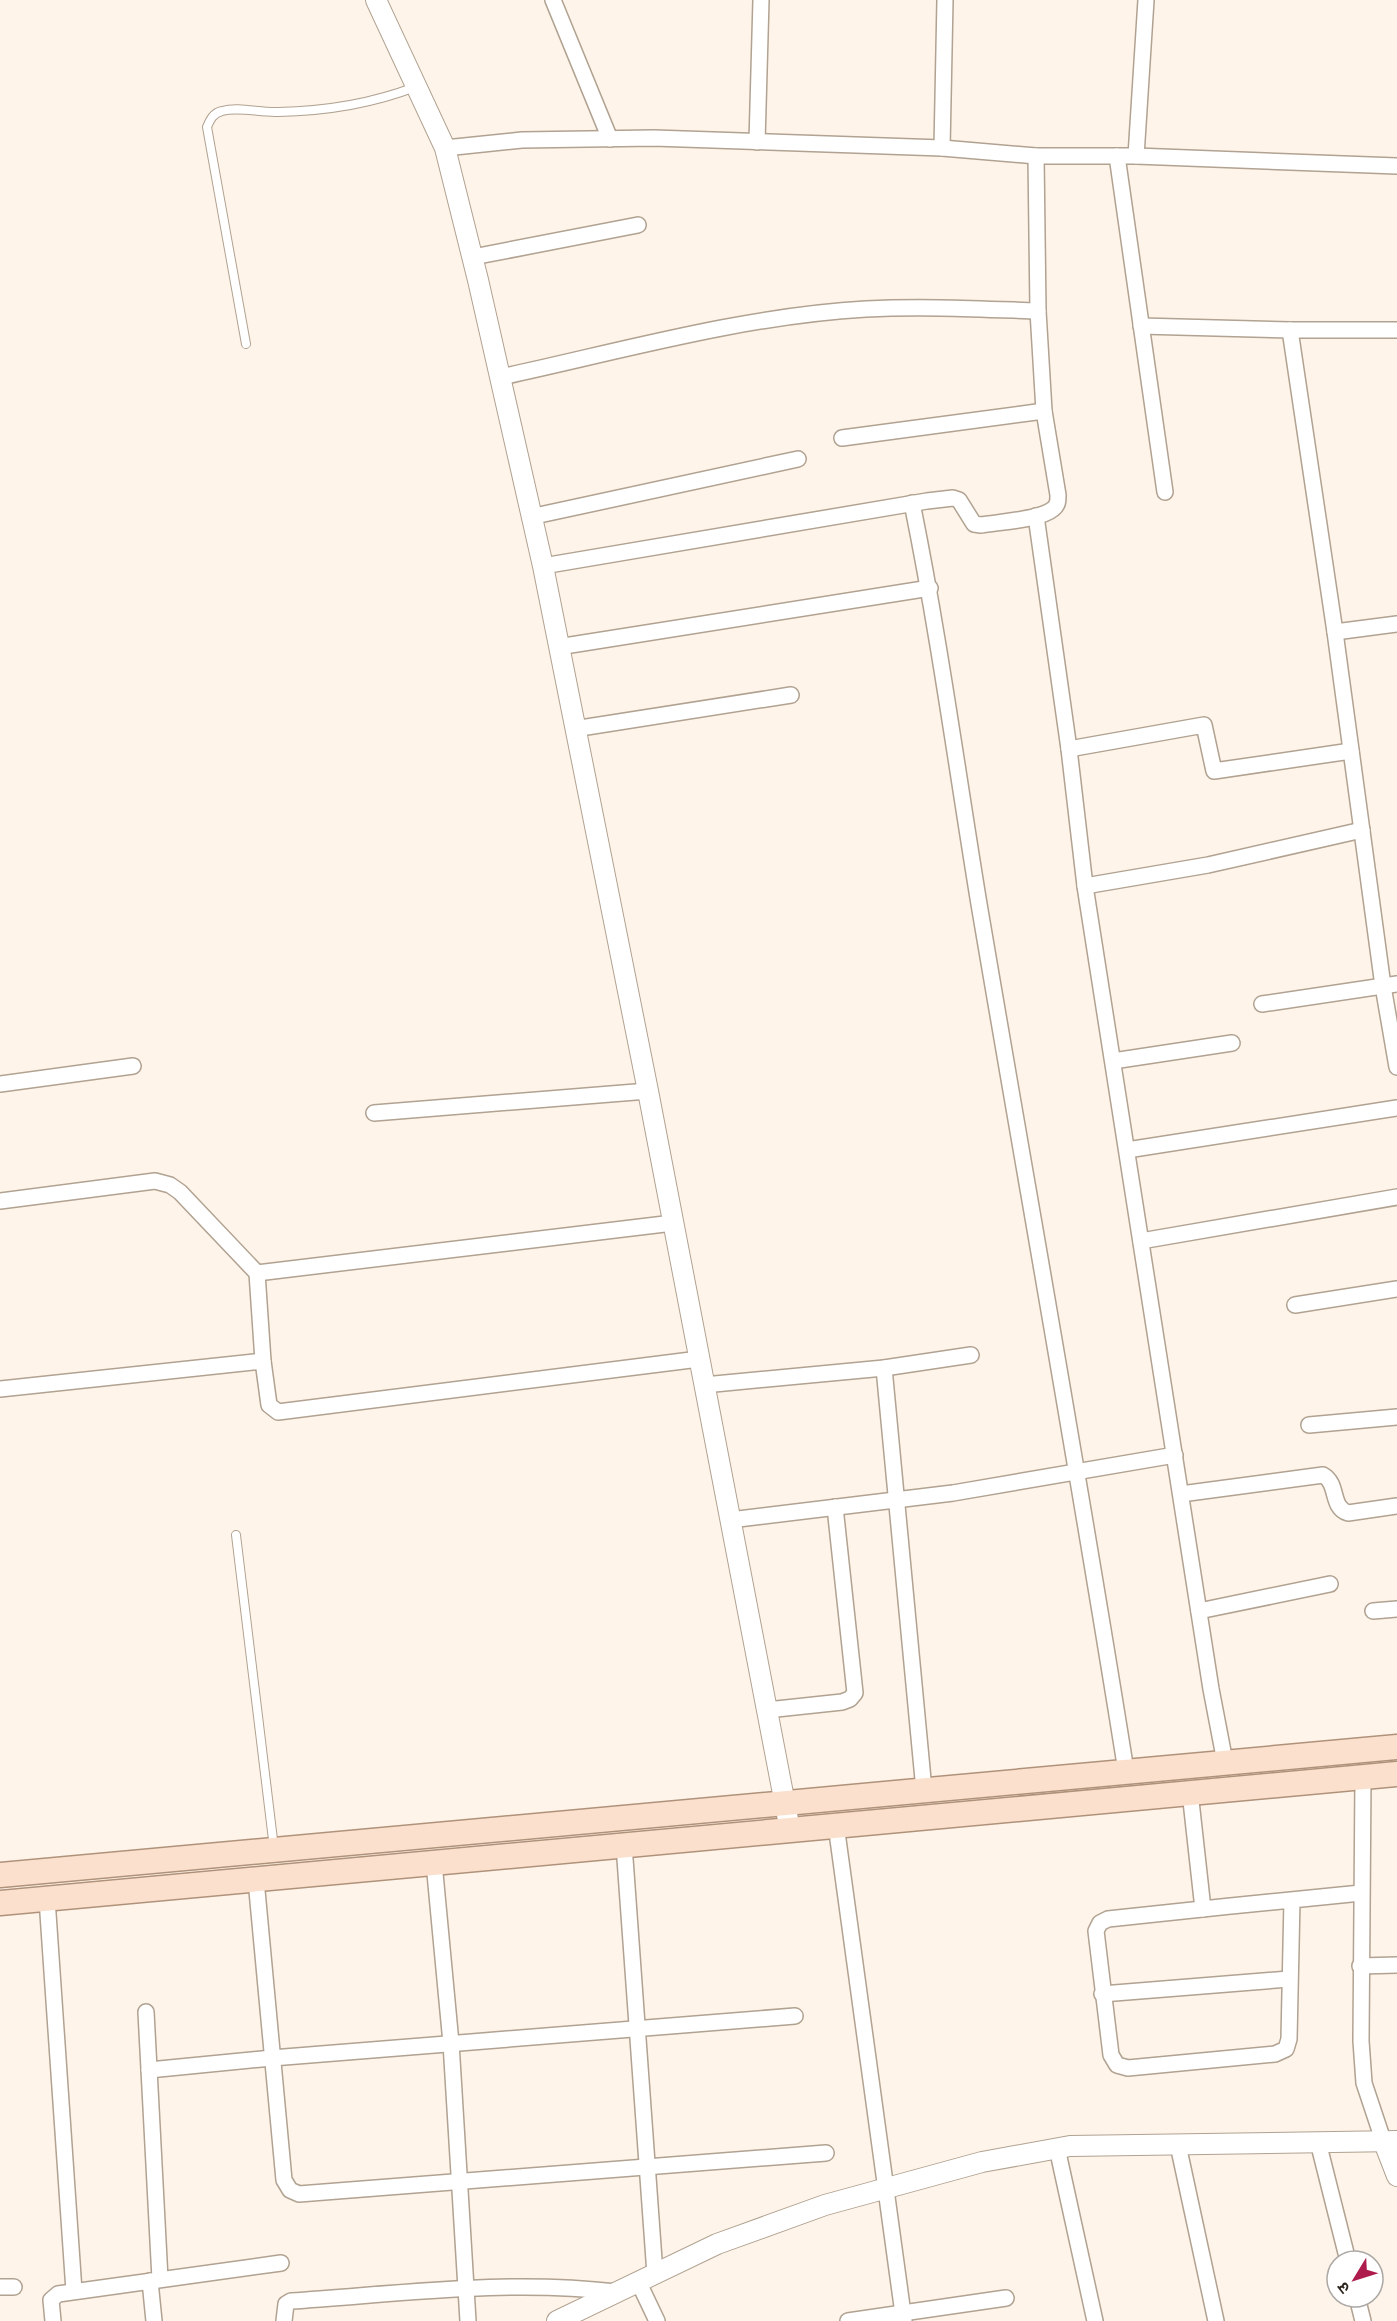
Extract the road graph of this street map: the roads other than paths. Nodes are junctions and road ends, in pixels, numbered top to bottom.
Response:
1 (376, 0) edge
2 (553, 0) edge
3 (761, 0) edge
4 (945, 0) edge
5 (1146, 0) edge
6 (416, 87) junction
7 (610, 139) junction
8 (757, 142) junction
9 (445, 148) junction
10 (942, 148) junction
11 (1036, 156) junction
12 (1117, 156) junction
13 (1136, 156) junction
14 (1397, 166) edge
15 (638, 225) dead end
16 (473, 257) junction
17 (1038, 311) junction
18 (1141, 326) junction
19 (1290, 330) junction
20 (1397, 330) edge
21 (246, 344) dead end
22 (501, 377) junction
23 (1044, 411) junction
24 (842, 438) dead end
25 (798, 459) dead end
26 (1165, 492) dead end
27 (912, 503) junction
28 (1036, 516) junction
29 (530, 517) junction
30 (543, 566) junction
31 (930, 588) junction
32 (1397, 624) edge
33 (1335, 632) junction
34 (558, 647) junction
35 (791, 695) dead end
36 (574, 729) junction
37 (1069, 749) junction
38 (1351, 751) junction
39 (1362, 830) junction
40 (1086, 886) junction
41 (1390, 985) edge
42 (1262, 1004) dead end
43 (1232, 1043) dead end
44 (1113, 1061) junction
45 (133, 1066) dead end
46 (1397, 1067) edge
47 (0, 1084) edge
48 (648, 1091) junction
49 (1397, 1107) edge
50 (374, 1113) dead end
51 (1127, 1150) junction
52 (1397, 1197) edge
53 (0, 1201) edge
54 (673, 1223) junction
55 (1141, 1241) junction
56 (257, 1273) junction
57 (1397, 1289) edge
58 (1295, 1305) dead end
59 (971, 1355) dead end
60 (699, 1359) junction
61 (263, 1361) junction
62 (884, 1368) junction
63 (704, 1385) junction
64 (0, 1389) edge
65 (1397, 1416) edge
66 (1309, 1425) dead end
67 (1175, 1455) junction
68 (1078, 1472) junction
69 (1181, 1494) junction
70 (897, 1499) junction
71 (1397, 1506) edge
72 (835, 1507) junction
73 (730, 1520) junction
74 (236, 1535) dead end
75 (1330, 1584) dead end
76 (1397, 1609) edge
77 (1199, 1611) junction
78 (1372, 1611) dead end
79 (767, 1710) junction
80 (1397, 1747) edge
81 (1225, 1762) junction
82 (1126, 1771) junction
83 (1397, 1774) edge
84 (1363, 1777) junction
85 (924, 1790) junction
86 (1190, 1792) junction
87 (785, 1803) junction
88 (836, 1825) junction
89 (790, 1830) junction
90 (624, 1845) junction
91 (274, 1850) junction
92 (434, 1863) junction
93 (0, 1875) edge
94 (256, 1880) junction
95 (1361, 1893) junction
96 (47, 1899) junction
97 (1292, 1900) junction
98 (0, 1903) edge
99 (1203, 1909) junction
100 (1397, 1965) edge
101 (1360, 1966) junction
102 (1289, 1979) junction
103 (1102, 1994) junction
104 (146, 2012) dead end
105 (795, 2016) dead end
106 (637, 2028) junction
107 (451, 2043) junction
108 (272, 2058) junction
109 (149, 2070) junction
110 (1390, 2141) edge
111 (1318, 2142) junction
112 (1178, 2145) junction
113 (1057, 2148) junction
114 (826, 2153) dead end
115 (647, 2165) junction
116 (1397, 2176) edge
117 (460, 2181) junction
118 (885, 2188) junction
119 (1345, 2249) edge
120 (281, 2264) dead end
121 (646, 2278) junction
122 (155, 2280) junction
123 (466, 2289) junction
124 (74, 2291) junction
125 (616, 2292) junction
126 (1006, 2298) dead end
127 (903, 2317) edge
128 (53, 2321) edge
129 (154, 2321) edge
130 (284, 2321) edge
131 (468, 2321) edge
132 (557, 2321) edge
133 (657, 2321) edge
134 (848, 2321) edge
135 (1095, 2321) edge
136 (1216, 2321) edge

1 - 6 street
2 - 7 street
3 - 8 street
4 - 10 street
5 - 13 street
6 - 9 street
6 - 21 lane
7 - 8 street
7 - 9 street
8 - 10 street
9 - 16 street
10 - 11 street
11 - 12 street
11 - 17 street
12 - 13 street
12 - 18 street
13 - 14 street
15 - 16 street
16 - 22 street
17 - 22 street
17 - 23 street
18 - 19 street
18 - 26 street
19 - 20 street
19 - 33 street
22 - 29 street
23 - 24 street
23 - 28 street
25 - 29 street
27 - 28 street
27 - 30 street
27 - 31 street
28 - 37 street
29 - 30 street
30 - 34 street
31 - 34 street
31 - 68 street
32 - 33 street
33 - 38 street
34 - 36 street
35 - 36 street
36 - 48 street
37 - 38 street
37 - 40 street
38 - 39 street
39 - 40 street
39 - 41 street
40 - 44 street
41 - 42 street
41 - 46 street
43 - 44 street
44 - 51 street
45 - 47 street
48 - 50 street
48 - 54 street
49 - 51 street
51 - 55 street
52 - 55 street
53 - 56 street
54 - 56 street
54 - 60 street
55 - 67 street
56 - 61 street
57 - 58 street
59 - 62 street
60 - 61 street
60 - 63 street
61 - 64 street
62 - 63 street
62 - 70 street
63 - 73 street
65 - 66 street
67 - 68 street
67 - 69 street
68 - 70 street
68 - 82 street
69 - 71 street
69 - 77 street
70 - 72 street
70 - 85 street
72 - 73 street
72 - 79 street
73 - 79 street
74 - 91 lane
75 - 77 street
76 - 78 street
77 - 81 street
79 - 87 street
80 - 81 main road
81 - 82 main road
82 - 85 main road
83 - 84 main road
84 - 86 main road
84 - 95 street
85 - 87 main road
86 - 88 main road
86 - 99 street
87 - 89 street
87 - 91 main road
88 - 89 main road
88 - 118 street
89 - 90 main road
90 - 92 main road
90 - 106 street
91 - 93 main road
92 - 94 main road
92 - 107 street
94 - 96 main road
94 - 108 street
95 - 97 street
95 - 101 street
96 - 98 main road
96 - 124 street
97 - 99 street
97 - 102 street
99 - 103 street
100 - 101 street
101 - 110 street
102 - 103 street
102 - 103 street
104 - 109 street
105 - 106 street
106 - 107 street
106 - 115 street
107 - 108 street
107 - 117 street
108 - 109 street
108 - 117 street
109 - 122 street
110 - 111 street
110 - 116 street
111 - 112 street
111 - 119 street
112 - 113 street
112 - 136 street
113 - 118 street
113 - 135 street
114 - 115 street
115 - 117 street
115 - 121 street
117 - 123 street
118 - 121 street
118 - 127 street
120 - 122 street
121 - 125 street
121 - 133 street
122 - 124 street
122 - 129 street
123 - 125 street
123 - 130 street
123 - 131 street
124 - 128 street
125 - 132 street
126 - 127 street
127 - 134 street

